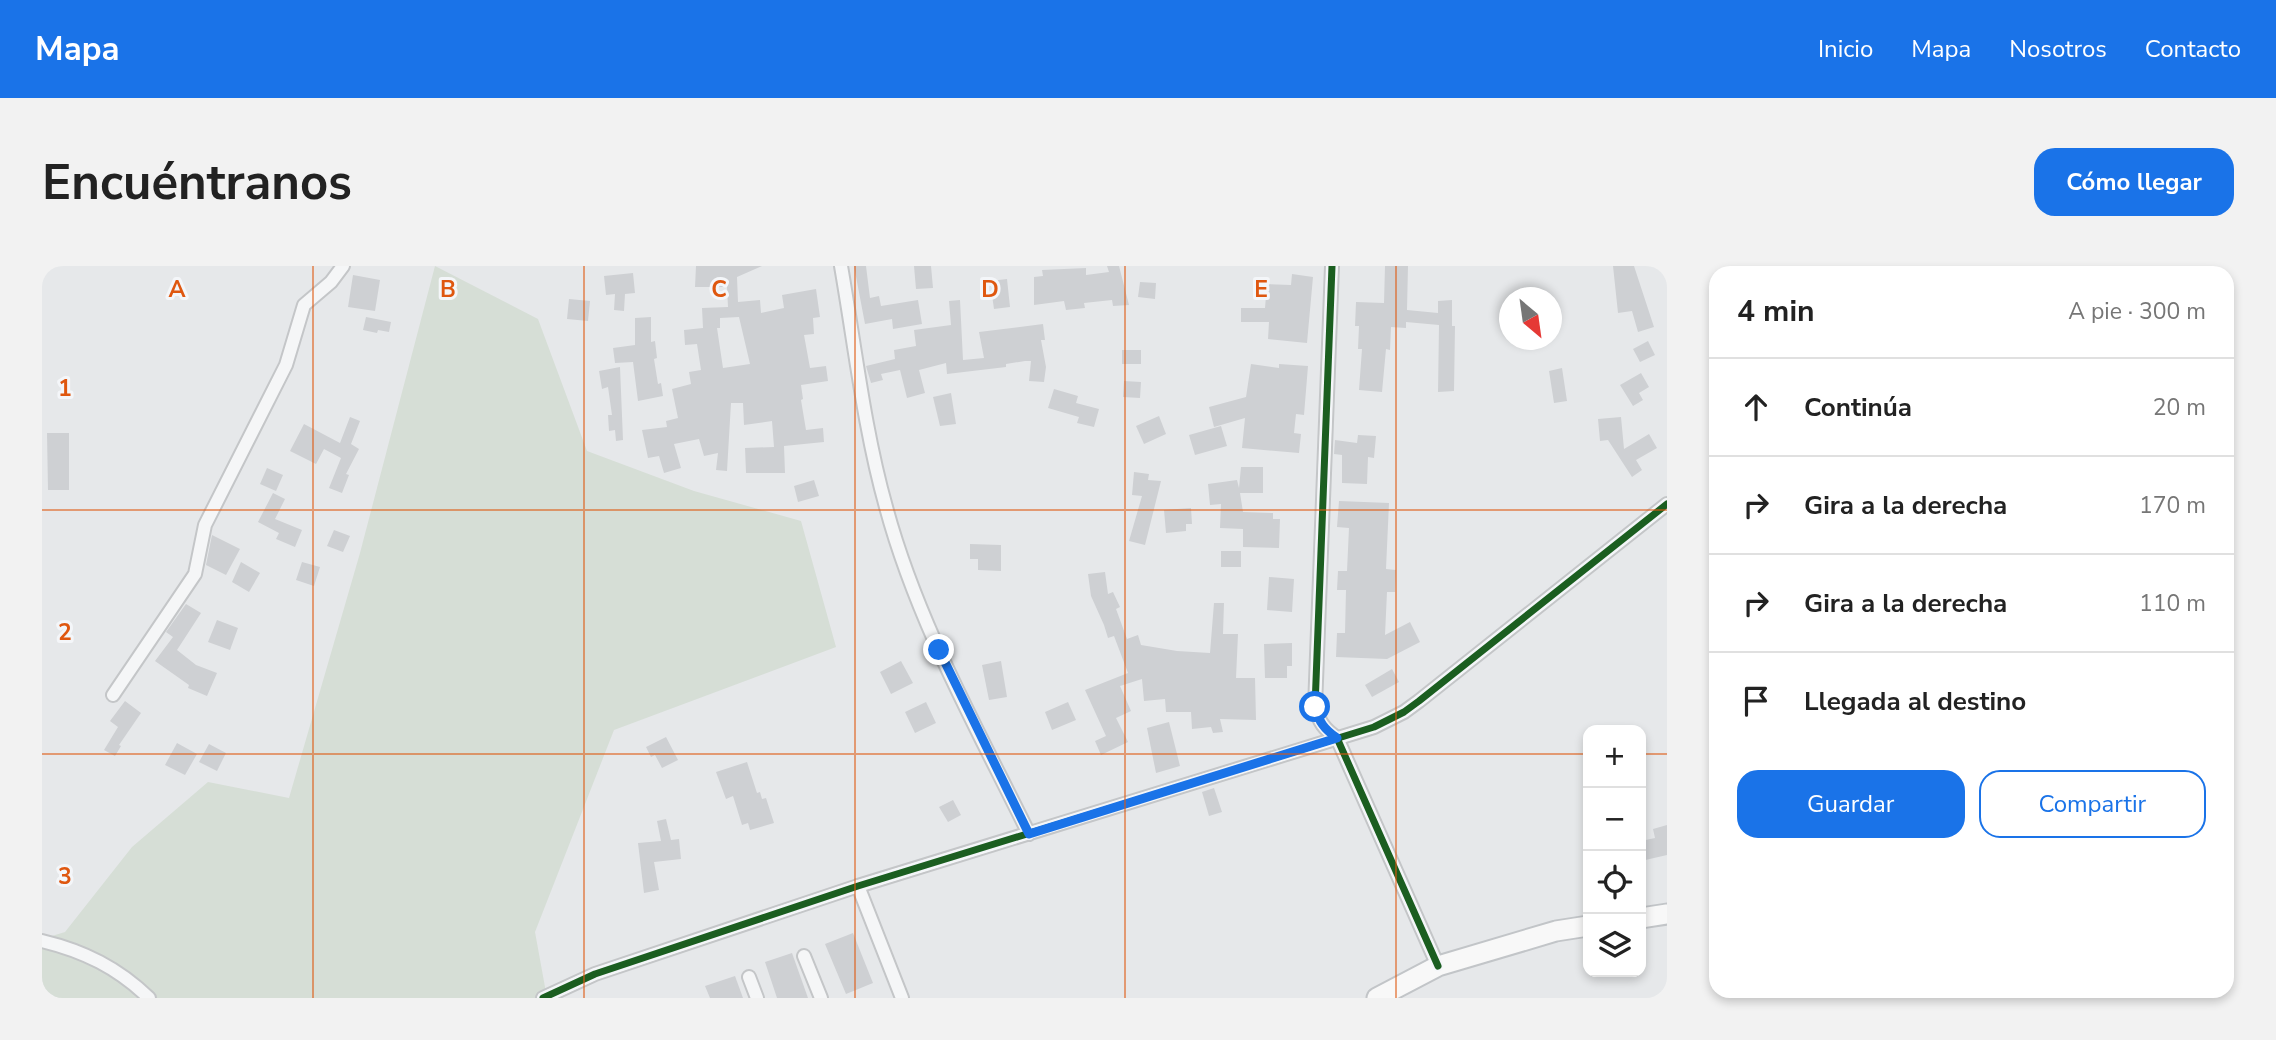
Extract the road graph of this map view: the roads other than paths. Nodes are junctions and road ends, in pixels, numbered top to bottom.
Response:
1 (343, 266) edge
2 (842, 266) edge
3 (1332, 266) edge
4 (1667, 504) edge
5 (113, 695) dead end
6 (1337, 738) junction
7 (1029, 834) junction
8 (858, 886) junction
9 (1667, 914) edge
10 (1646, 917) edge
11 (1583, 927) edge
12 (42, 941) edge
13 (804, 956) dead end
14 (1438, 966) junction
15 (749, 977) dead end
16 (149, 998) edge
17 (543, 998) edge
18 (757, 998) edge
19 (821, 998) edge
20 (902, 998) edge
21 (1377, 998) edge

1 - 5 street
2 - 7 street
3 - 6 street
4 - 6 street
6 - 7 street
6 - 14 street
7 - 8 street
8 - 17 street
8 - 20 street
9 - 10 main road
11 - 14 main road
12 - 16 street
13 - 19 street
14 - 21 main road
15 - 18 street

